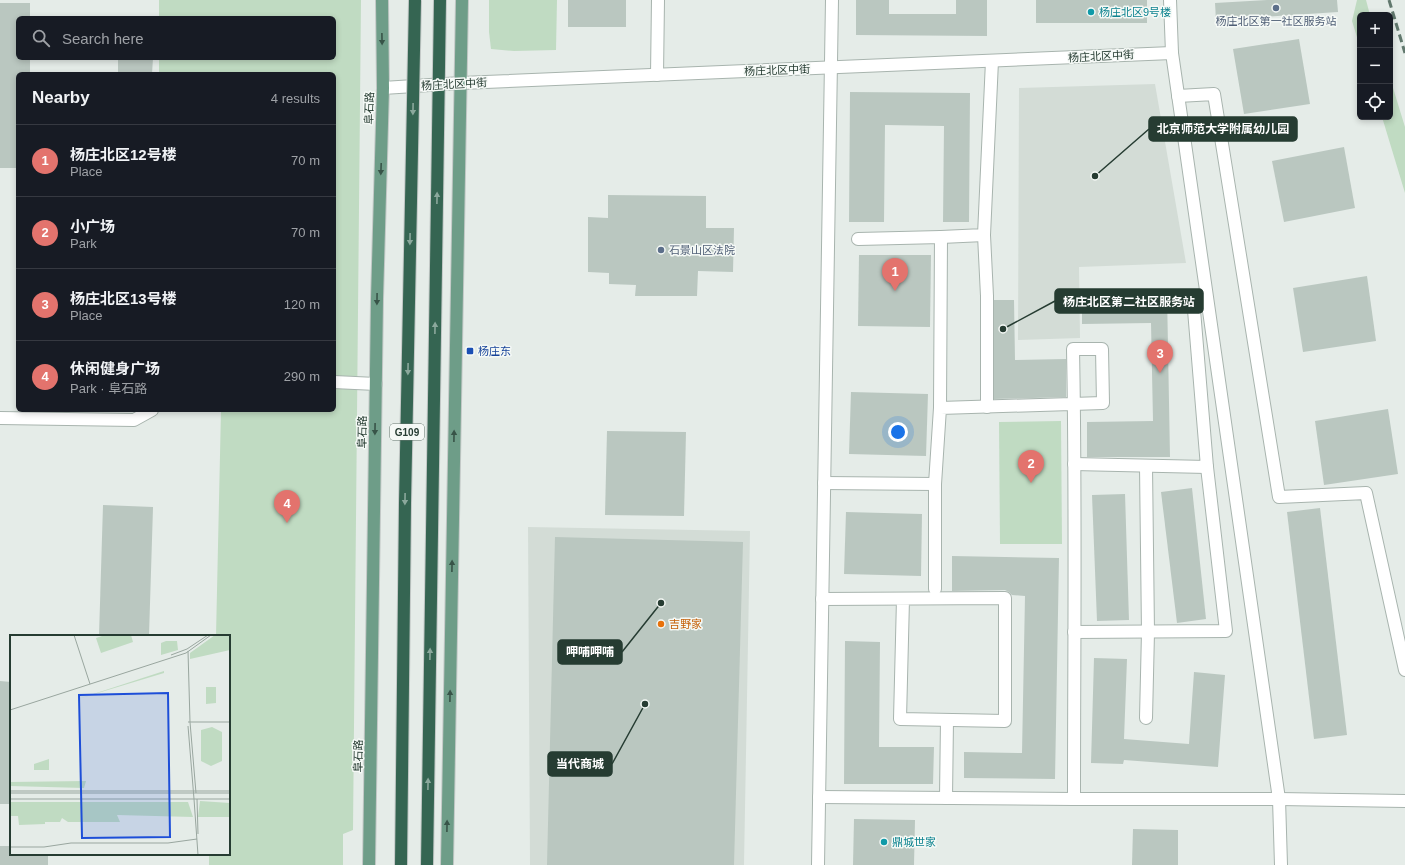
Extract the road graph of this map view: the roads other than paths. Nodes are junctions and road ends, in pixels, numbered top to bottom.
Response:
1 (382, 0) edge
2 (415, 0) edge
3 (440, 0) edge
4 (462, 0) edge
5 (658, 0) edge
6 (832, 0) edge
7 (1170, 0) edge
8 (1172, 53) junction
9 (992, 61) junction
10 (830, 68) junction
11 (657, 75) junction
12 (461, 83) junction
13 (383, 88) junction
14 (1178, 96) junction
15 (984, 235) junction
16 (942, 237) junction
17 (858, 239) dead end
18 (1194, 310) dead end
19 (336, 382) edge
20 (376, 384) junction
21 (1074, 405) junction
22 (987, 407) junction
23 (940, 408) junction
24 (148, 412) edge
25 (0, 418) edge
26 (1074, 464) junction
27 (1146, 466) junction
28 (1207, 467) junction
29 (824, 483) junction
30 (935, 484) junction
31 (935, 589) dead end
32 (903, 598) junction
33 (822, 599) junction
34 (1074, 632) junction
35 (1148, 632) junction
36 (1405, 670) edge
37 (1146, 718) dead end
38 (947, 720) junction
39 (819, 797) junction
40 (946, 798) junction
41 (1074, 799) junction
42 (1280, 799) junction
43 (1405, 801) edge
44 (369, 865) edge
45 (400, 865) edge
46 (427, 865) edge
47 (446, 865) edge
48 (818, 865) edge
49 (1281, 865) edge

1 -> 13 main road, 阜石路
2 -> 45 highway, G109, bridge
46 -> 3 highway, G109, bridge
4 - 12 main road
5 - 11 street
6 - 10 street
7 - 8 street
8 - 9 street, 杨庄北区中街
8 - 14 street
9 - 10 street, 杨庄北区中街
9 - 15 street
10 - 11 street, 杨庄北区中街
10 - 29 street
11 - 12 street, 杨庄北区中街
12 - 13 street, 杨庄北区中街
47 -> 12 main road
13 -> 20 main road, 阜石路
14 - 36 street
14 - 42 street
15 - 16 street
15 - 22 street
16 - 17 street
16 - 23 street
18 - 28 street
19 - 20 street
20 -> 44 main road, 阜石路
21 - 21 street
21 - 22 street
21 - 26 street
22 - 23 street
23 - 30 street
24 - 25 street
26 - 27 street
26 - 34 street
27 - 28 street
27 - 35 street
28 - 35 street
29 - 30 street
29 - 33 street
30 - 31 street
32 - 33 street
32 - 38 street
32 - 38 street
33 - 39 street
34 - 35 street
34 - 41 street
35 - 37 street
38 - 40 street
39 - 40 street
39 - 48 street
40 - 41 street
41 - 42 street
42 - 43 street
42 - 49 street

